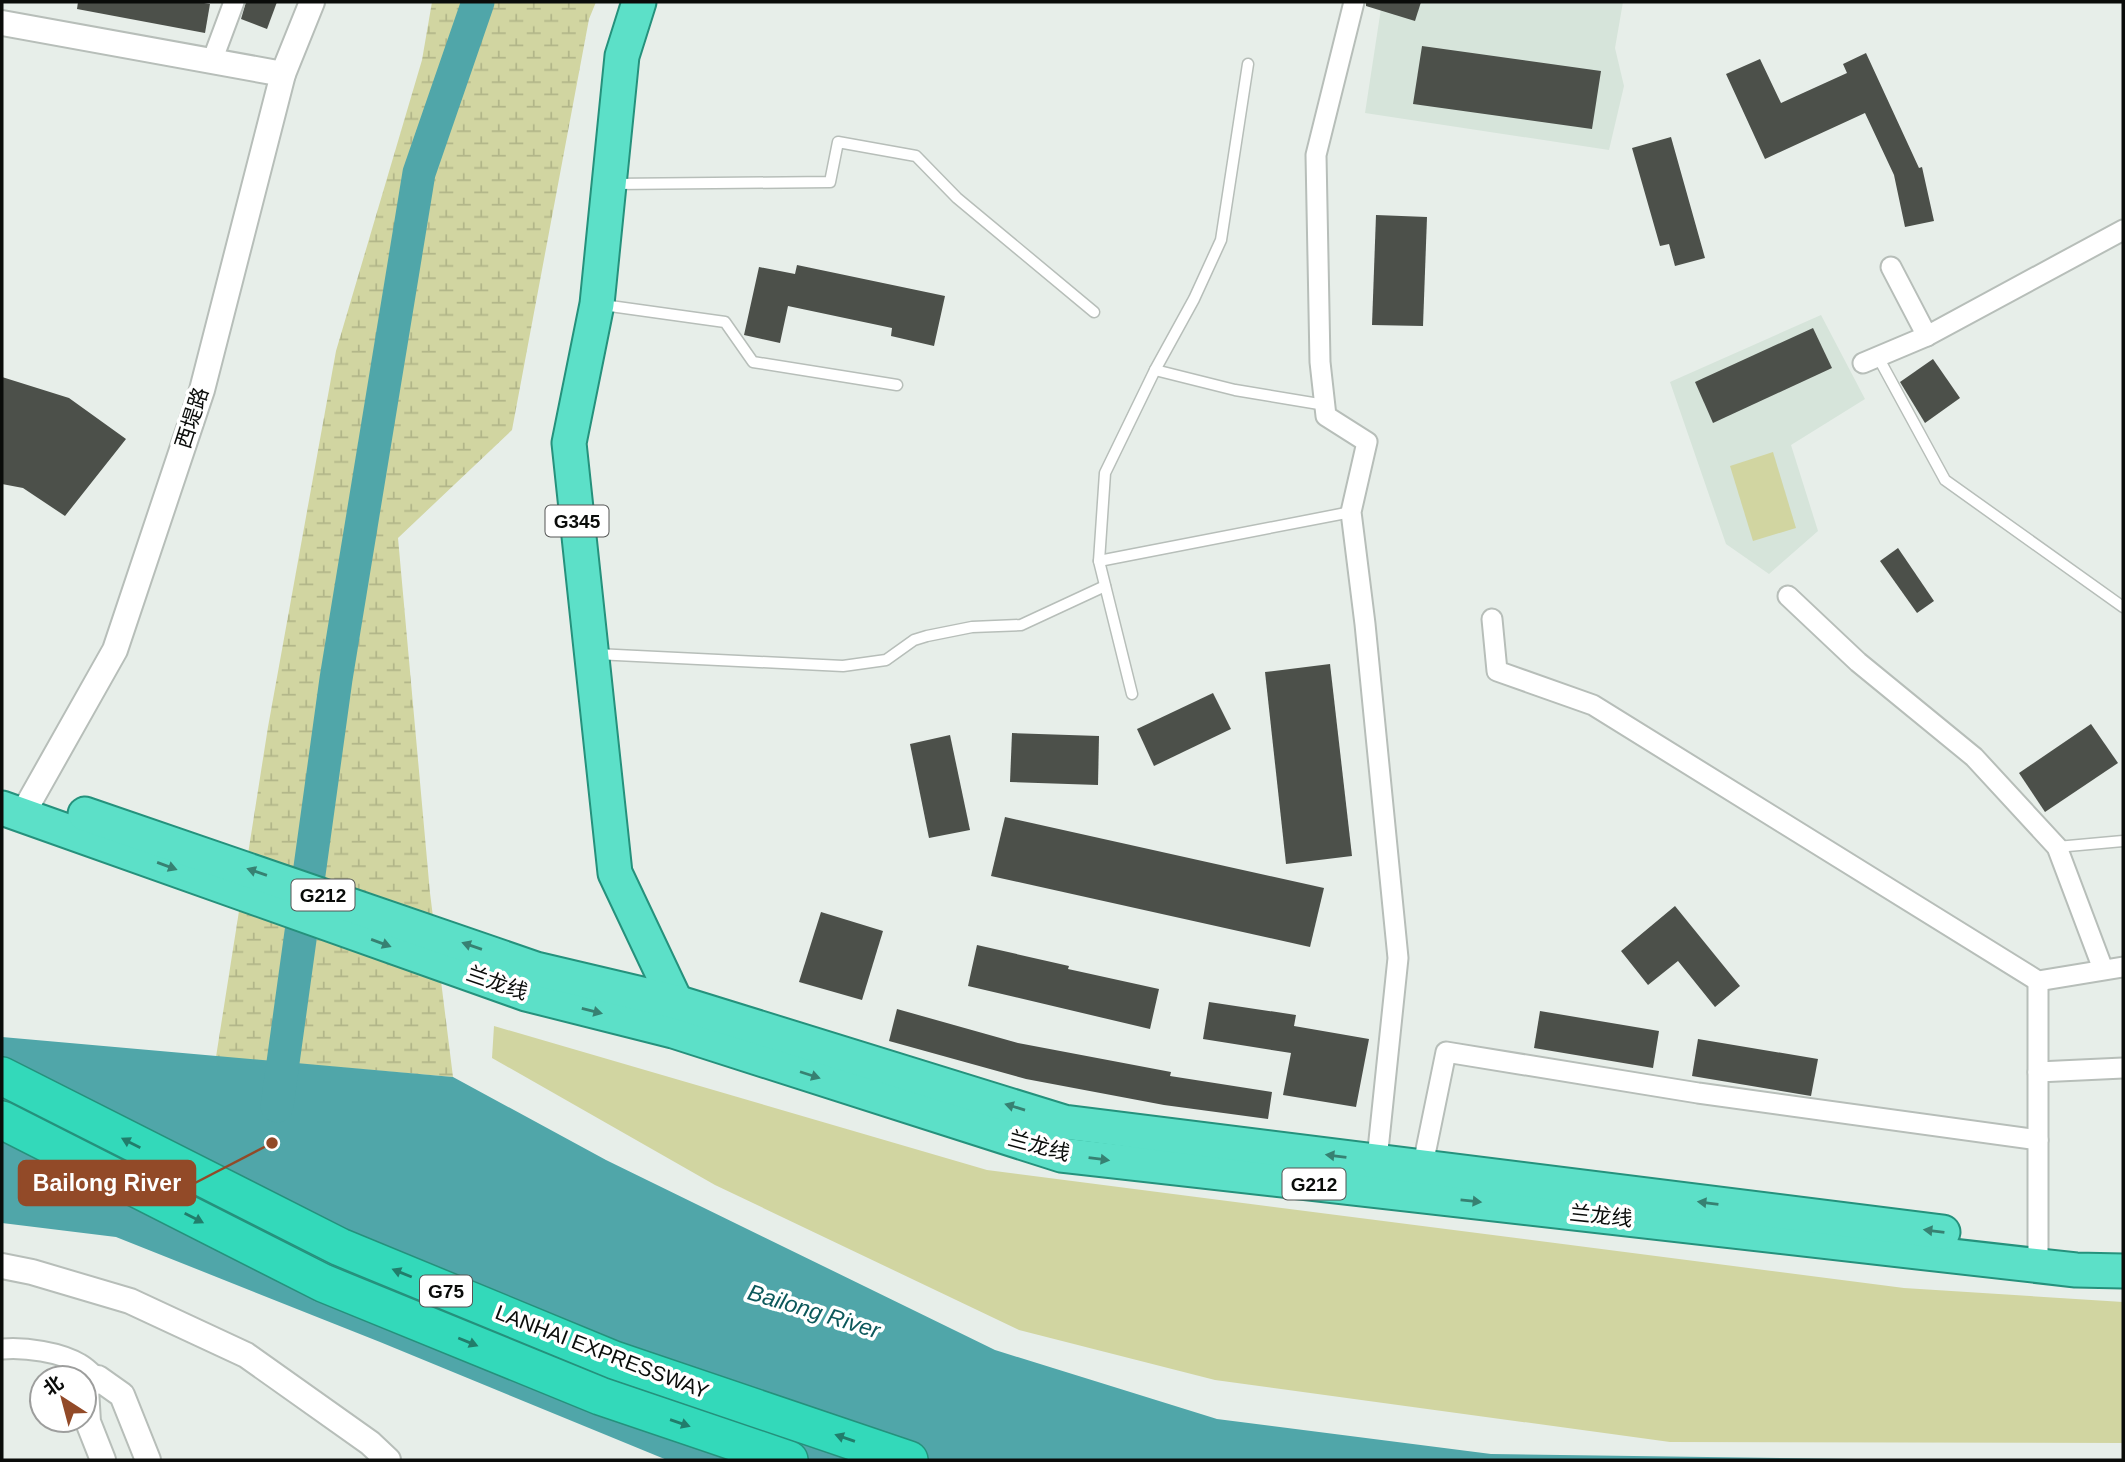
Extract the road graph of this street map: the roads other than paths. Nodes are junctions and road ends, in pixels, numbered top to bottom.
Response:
1 (234, 2) edge
2 (312, 2) edge
3 (639, 2) edge
4 (1354, 2) edge
5 (2, 23) edge
6 (212, 61) junction
7 (1248, 64) dead end
8 (283, 74) junction
9 (609, 184) junction
10 (2123, 230) edge
11 (1891, 267) dead end
12 (597, 304) junction
13 (1094, 312) dead end
14 (1927, 336) junction
15 (1871, 360) joint
16 (1155, 370) junction
17 (897, 385) dead end
18 (1325, 405) junction
19 (1351, 512) junction
20 (1099, 561) junction
21 (1105, 586) junction
22 (1788, 596) dead end
23 (2123, 607) edge
24 (1492, 619) dead end
25 (592, 654) junction
26 (1132, 694) dead end
27 (14, 802) edge
28 (2123, 841) edge
29 (2057, 847) junction
30 (2123, 967) edge
31 (2103, 970) junction
32 (2038, 981) junction
33 (674, 1017) junction
34 (2123, 1068) edge
35 (2038, 1072) junction
36 (2, 1076) edge
37 (2, 1120) edge
38 (2038, 1140) junction
39 (1377, 1176) junction
40 (1420, 1181) junction
41 (2123, 1252) edge
42 (2038, 1255) junction
43 (2, 1266) edge
44 (2123, 1271) edge
45 (2, 1349) edge
46 (80, 1364) edge
47 (98, 1378) edge
48 (93, 1434) edge
49 (103, 1460) edge
50 (148, 1460) edge
51 (388, 1460) edge
52 (789, 1460) edge
53 (909, 1460) edge

1 - 6 street
2 - 8 street, 西堤路
3 - 9 highway, G345
4 - 18 street
5 - 6 street
6 - 8 street
7 - 16 lane
8 - 27 street, 西堤路
9 - 12 highway, G345
9 - 13 lane
10 - 14 street
11 - 14 street
12 - 17 lane
12 - 25 highway, G345
14 - 15 street
15 - 23 lane
16 - 18 lane
16 - 20 lane
18 - 19 street
19 - 20 lane
19 - 39 street
20 - 21 lane
21 - 25 lane
21 - 26 lane
22 - 29 street
24 - 32 street
25 - 33 highway, G345
27 - 33 highway, 兰龙线 / G212
28 - 29 lane
29 - 31 street
30 - 31 street
31 - 32 street
32 - 35 street
33 - 39 highway, 兰龙线 / G212
34 - 35 street
35 - 38 street
53 -> 36 highway, LANHAI EXPRESSWAY / G75
37 -> 52 highway, LANHAI EXPRESSWAY / G75
38 - 40 street
38 - 42 street
39 - 40 highway, 兰龙线 / G212
40 - 42 highway, 兰龙线 / G212
41 - 42 highway, 兰龙线 / G212
42 - 44 highway, 兰龙线 / G212
43 - 51 street
45 - 46 street
47 - 50 street
48 - 49 street

